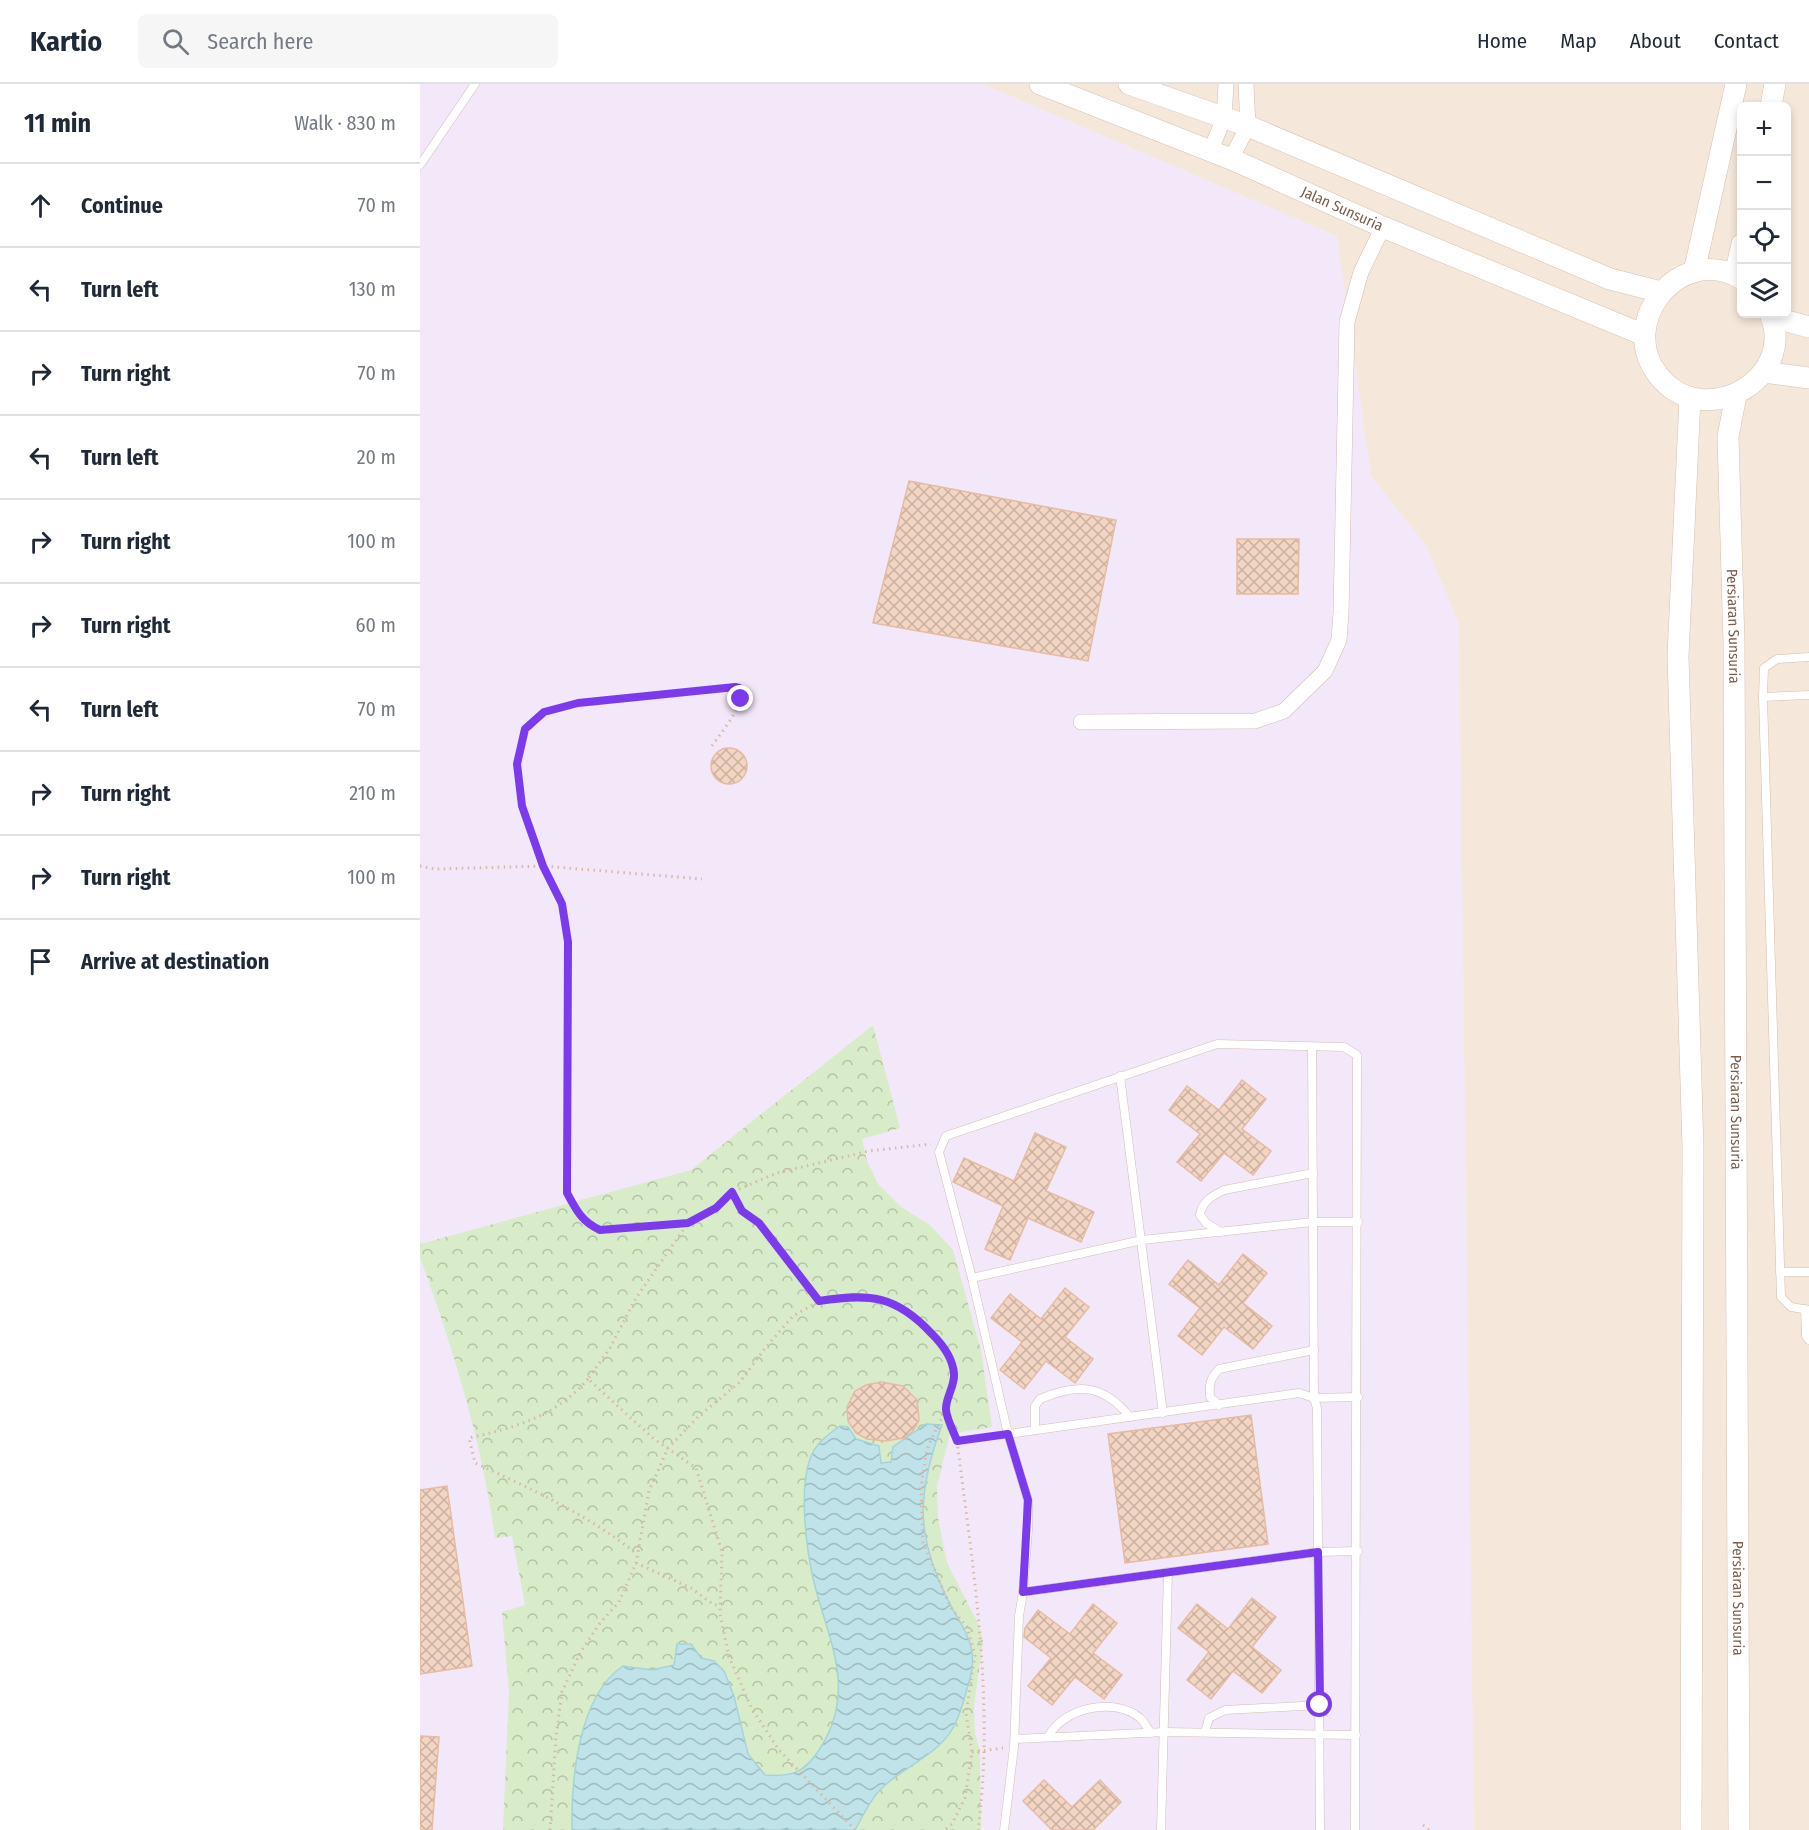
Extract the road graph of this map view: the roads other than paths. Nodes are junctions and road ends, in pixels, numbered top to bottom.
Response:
1 (475, 84) edge
2 (1040, 84) edge
3 (1129, 84) edge
4 (1226, 84) edge
5 (1246, 84) edge
6 (1736, 84) edge
7 (1775, 84) edge
8 (1772, 102) edge
9 (1224, 118) junction
10 (1248, 126) junction
11 (1210, 152) junction
12 (1231, 159) junction
13 (420, 165) edge
14 (1383, 227) junction
15 (1694, 272) junction
16 (1737, 277) edge
17 (1660, 292) junction
18 (1771, 318) edge
19 (1780, 318) edge
20 (1809, 327) edge
21 (1644, 335) junction
22 (1763, 372) junction
23 (1809, 378) edge
24 (1736, 395) junction
25 (1690, 398) junction
26 (1809, 657) edge
27 (1809, 695) edge
28 (1763, 697) junction
29 (1081, 722) dead end
30 (1312, 1047) junction
31 (1120, 1076) junction
32 (1313, 1173) junction
33 (1313, 1222) junction
34 (1358, 1222) junction
35 (1221, 1232) junction
36 (1142, 1240) junction
37 (1780, 1272) junction
38 (1809, 1272) edge
39 (972, 1278) junction
40 (1807, 1309) edge
41 (1809, 1340) edge
42 (1314, 1350) junction
43 (1358, 1397) junction
44 (1314, 1398) junction
45 (1219, 1405) junction
46 (1163, 1413) junction
47 (1130, 1417) junction
48 (1035, 1430) junction
49 (1008, 1434) junction
50 (1358, 1551) junction
51 (1318, 1552) junction
52 (1168, 1572) junction
53 (1023, 1592) junction
54 (1320, 1705) junction
55 (1165, 1732) junction
56 (1205, 1732) junction
57 (1321, 1732) junction
58 (1151, 1733) junction
59 (1356, 1735) junction
60 (1048, 1737) junction
61 (1015, 1743) junction
62 (1004, 1830) edge
63 (1161, 1830) edge
64 (1320, 1830) edge
65 (1355, 1830) edge
66 (1691, 1830) edge
67 (1739, 1830) edge

1 - 13 lane
2 - 11 street, Jalan Sunsuria
3 - 9 street
4 - 9 street
5 - 10 street
6 - 15 street
7 - 8 street
9 - 10 street
9 - 11 street
10 - 12 street
10 - 17 street
11 - 12 street, Jalan Sunsuria
12 - 14 street, Jalan Sunsuria
14 - 21 street, Jalan Sunsuria
14 - 29 street
15 - 16 street
15 - 17 street
17 - 21 street
18 - 22 street
19 - 20 street
21 - 25 street
22 - 23 street
22 - 24 street
24 - 25 street
24 - 67 street, Persiaran Sunsuria
25 - 66 street
26 - 28 lane
27 - 28 lane
28 - 37 lane
30 - 31 lane
30 - 32 lane
30 - 34 lane
31 - 36 lane
31 - 39 lane
32 - 33 lane
32 - 35 lane
33 - 34 lane
33 - 35 lane
33 - 42 lane
34 - 43 lane
35 - 36 lane
36 - 39 lane
36 - 46 lane
37 - 38 lane
37 - 40 lane
39 - 49 lane
40 - 41 lane
42 - 44 lane
42 - 45 lane
43 - 44 lane
43 - 50 lane
44 - 45 lane
44 - 51 lane
45 - 46 lane
46 - 47 lane
47 - 48 lane
47 - 48 lane
48 - 49 lane
49 - 53 lane
50 - 51 lane
50 - 59 lane
51 - 52 lane
51 - 54 lane
52 - 53 lane
52 - 55 lane
53 - 61 lane
54 - 56 lane
54 - 57 lane
55 - 56 lane
55 - 58 lane
55 - 63 lane
56 - 57 lane
57 - 59 lane
57 - 64 lane
58 - 60 lane
58 - 60 lane
59 - 65 lane
60 - 61 lane
61 - 62 lane

